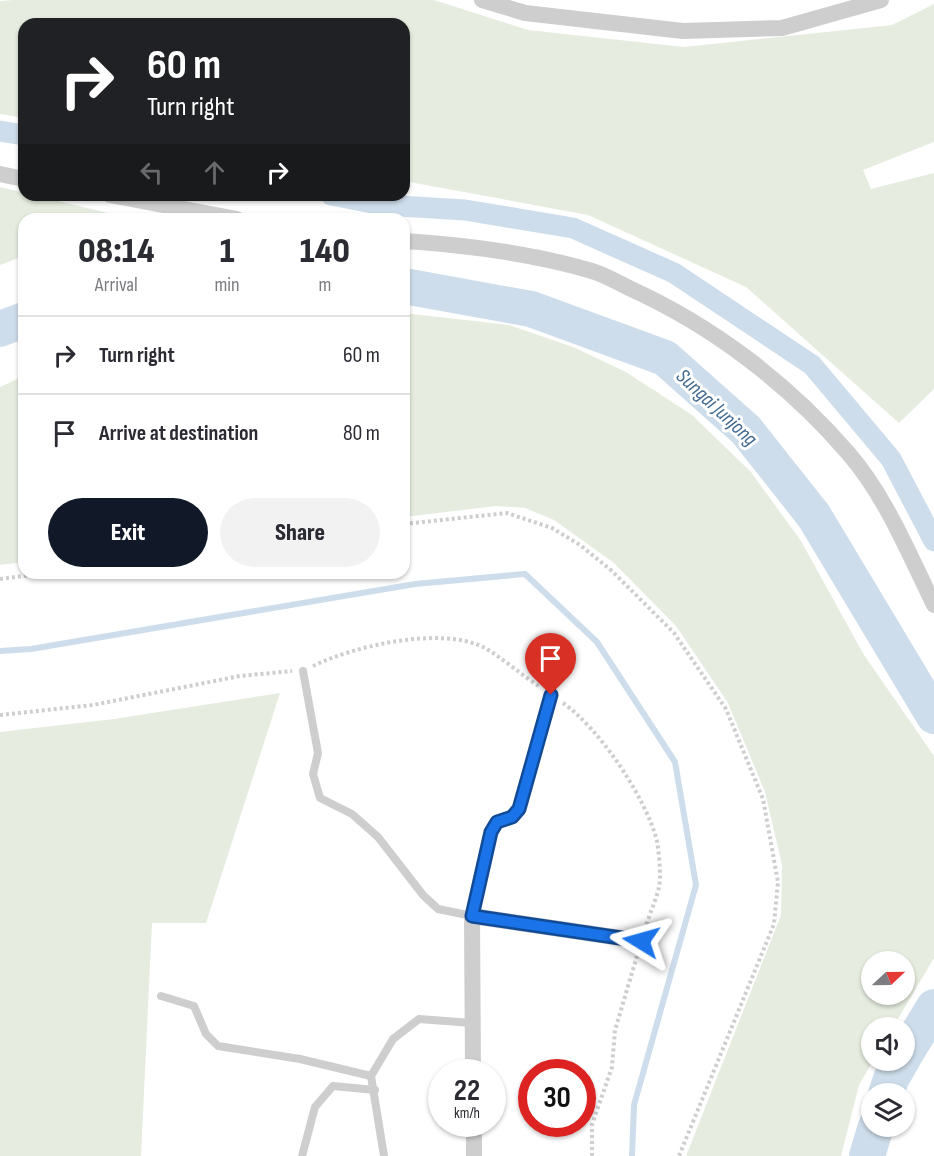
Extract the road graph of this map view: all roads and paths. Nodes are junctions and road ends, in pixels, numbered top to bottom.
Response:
1 (482, 0) edge
2 (881, 0) edge
3 (0, 174) edge
4 (18, 178) edge
5 (142, 201) edge
6 (205, 213) edge
7 (410, 241) edge
8 (410, 523) edge
9 (18, 577) edge
10 (0, 579) edge
11 (934, 604) edge
12 (303, 670) junction
13 (551, 695) junction
14 (0, 715) edge
15 (472, 916) junction
16 (641, 941) junction
17 (161, 996) dead end
18 (472, 1023) junction
19 (473, 1059) edge
20 (371, 1076) junction
21 (375, 1090) junction
22 (474, 1137) edge
23 (302, 1156) edge
24 (384, 1156) edge
25 (474, 1156) edge
26 (592, 1156) edge
27 (679, 1156) edge

1 - 2 street
3 - 4 street
5 - 6 street
7 - 11 street
8 - 27 path
9 - 10 path
12 - 13 path
12 - 14 path
12 - 15 lane
13 - 15 lane
13 - 16 path
15 - 16 street
15 - 18 street
16 - 26 path
17 - 20 lane
18 - 19 street
18 - 20 lane
20 - 21 lane
21 - 23 lane
21 - 24 lane
22 - 25 street

